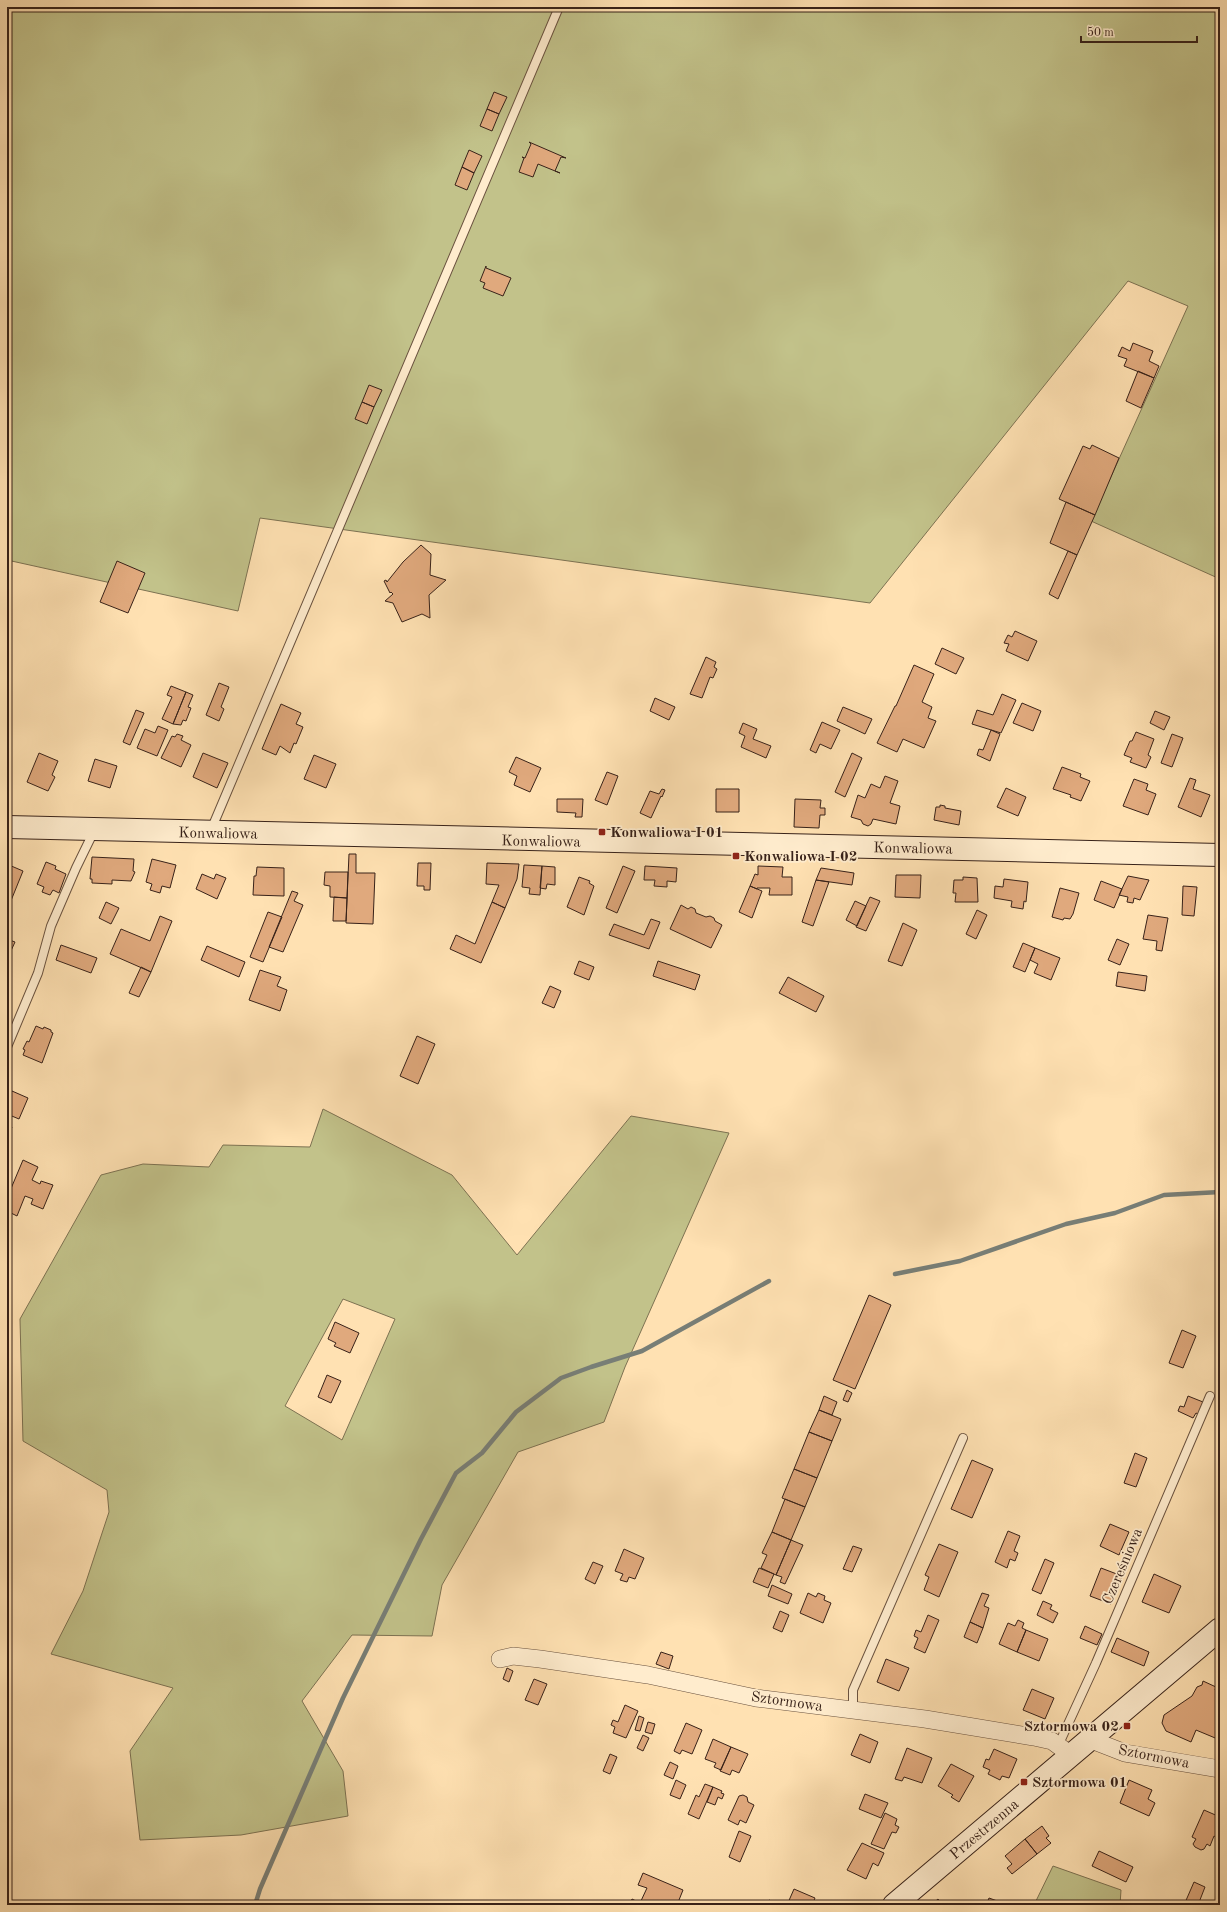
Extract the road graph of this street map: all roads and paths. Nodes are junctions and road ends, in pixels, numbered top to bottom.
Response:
1 (559, 7) edge
2 (7, 827) edge
3 (95, 830) junction
4 (210, 832) junction
5 (1220, 855) edge
6 (7, 1047) edge
7 (1210, 1396) dead end
8 (963, 1438) dead end
9 (1220, 1629) edge
10 (500, 1659) dead end
11 (853, 1710) junction
12 (1089, 1740) junction
13 (1064, 1750) junction
14 (1220, 1769) edge
15 (894, 1905) edge

1 - 4 lane
2 - 3 street, Konwaliowa
3 - 4 street, Konwaliowa
3 - 6 lane
4 - 5 street, Konwaliowa
7 - 13 lane, Czereśniowa
8 - 11 lane
9 - 12 street, Przestrzenna
10 - 11 street, Sztormowa
11 - 13 street, Sztormowa
12 - 13 street, Przestrzenna
12 - 14 street, Sztormowa
13 - 15 street, Przestrzenna

